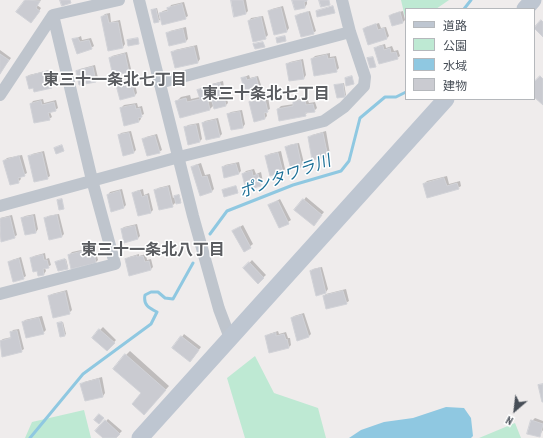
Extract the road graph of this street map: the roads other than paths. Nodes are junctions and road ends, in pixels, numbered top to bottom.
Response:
1 (119, 0) edge
2 (139, 0) edge
3 (342, 0) edge
4 (533, 0) edge
5 (526, 8) edge
6 (53, 15) junction
7 (350, 32) junction
8 (160, 83) junction
9 (0, 95) edge
10 (445, 100) edge
11 (178, 157) junction
12 (92, 180) junction
13 (0, 206) edge
14 (0, 294) edge
15 (230, 338) junction
16 (140, 438) edge

1 - 6 street
2 - 8 street
3 - 7 street
4 - 5 street
6 - 9 street
6 - 12 street
7 - 8 street
7 - 11 street
8 - 11 street
10 - 15 street
11 - 12 street
11 - 15 street
12 - 13 street
12 - 14 street
15 - 16 street

